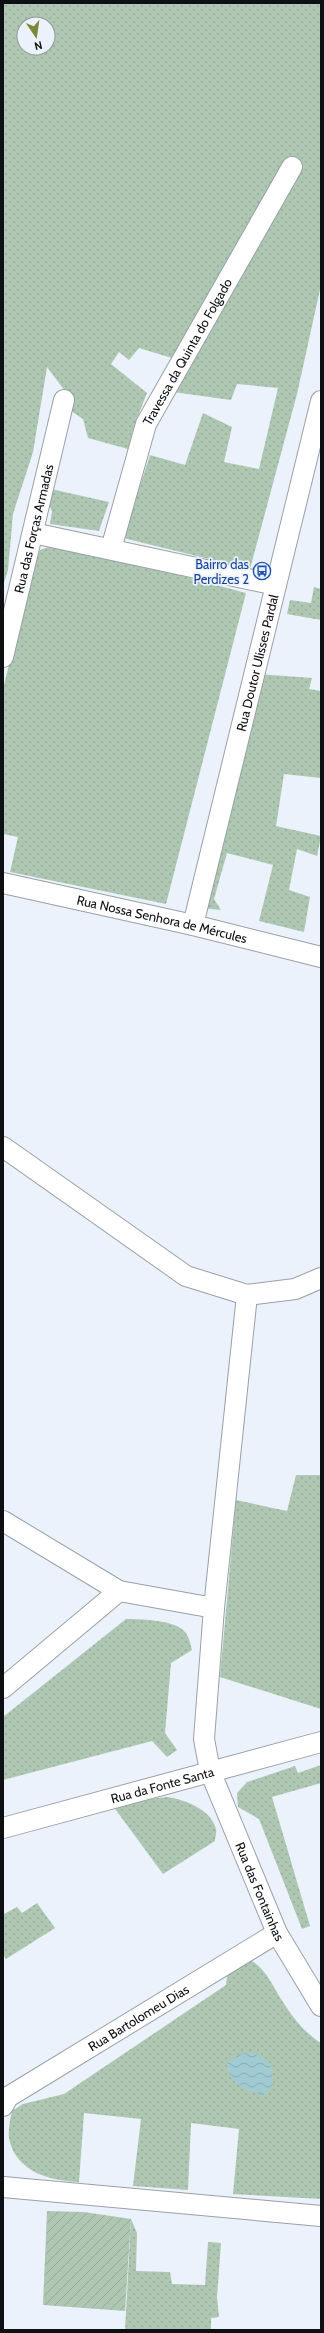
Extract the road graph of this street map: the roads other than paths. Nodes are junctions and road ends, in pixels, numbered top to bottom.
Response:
1 (292, 167) dead end
2 (64, 400) dead end
3 (321, 401) edge
4 (33, 533) junction
5 (111, 549) junction
6 (276, 585) junction
7 (3, 657) edge
8 (3, 883) edge
9 (193, 925) junction
10 (320, 954) edge
11 (3, 1147) edge
12 (321, 1278) edge
13 (247, 1295) junction
14 (3, 1521) edge
15 (119, 1592) junction
16 (214, 1608) junction
17 (3, 1688) edge
18 (321, 1742) edge
19 (210, 1771) junction
20 (3, 1828) edge
21 (277, 1933) junction
22 (321, 2006) edge
23 (5, 2097) edge
24 (3, 2187) edge
25 (321, 2216) edge

1 - 5 street, Travessa da Quinta do Folgado
2 - 4 street, Rua das Forças Armadas
3 - 6 street, Rua Doutor Ulisses Pardal
4 - 5 street
4 - 7 street, Rua das Forças Armadas
5 - 6 street
6 - 9 street, Rua Doutor Ulisses Pardal
8 - 9 street, Rua Nossa Senhora de Mércules
9 - 10 street, Rua Nossa Senhora de Mércules
11 - 13 street
12 - 13 street
13 - 16 street, Rua das Fontainhas
14 - 15 street
15 - 16 street
15 - 17 street
16 - 19 street, Rua das Fontainhas
18 - 19 street, Rua da Fonte Santa
19 - 20 street, Rua da Fonte Santa
19 - 21 street, Rua das Fontainhas
21 - 22 street, Rua das Fontainhas
21 - 23 street, Rua Bartolomeu Dias
24 - 25 street

